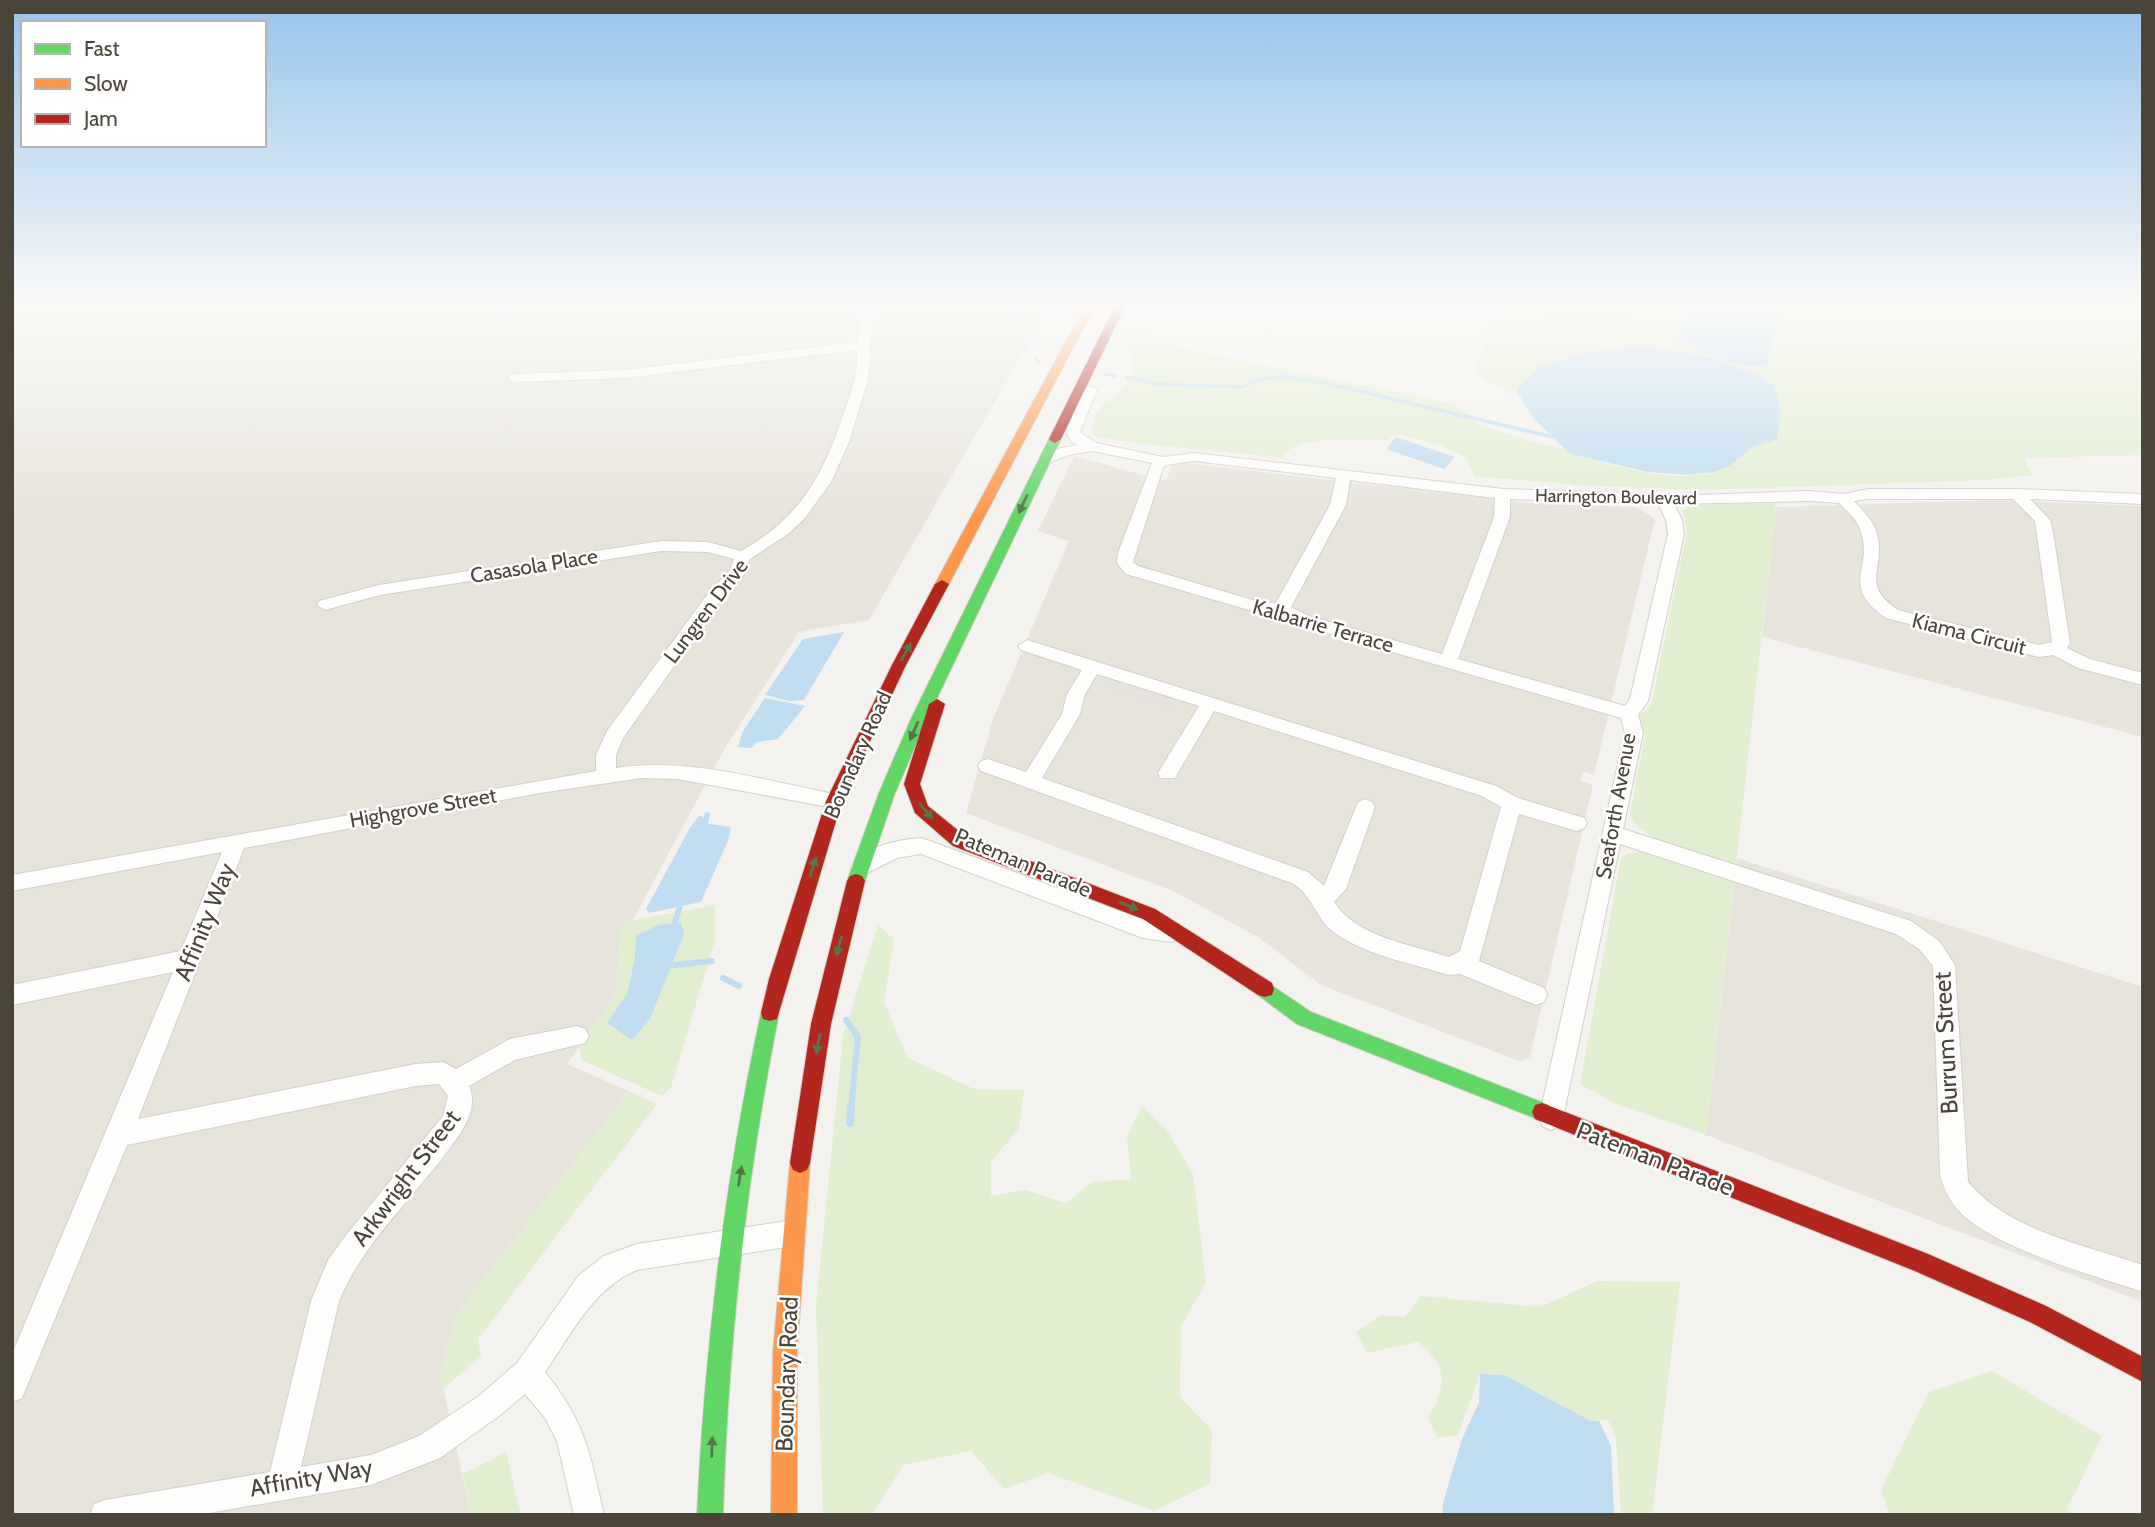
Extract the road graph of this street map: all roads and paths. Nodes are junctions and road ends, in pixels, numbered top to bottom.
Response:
1 (577, 375) edge
2 (862, 375) edge
3 (1052, 375) edge
4 (1086, 375) edge
5 (1095, 375) edge
6 (514, 378) dead end
7 (1092, 447) junction
8 (1045, 460) junction
9 (1162, 461) junction
10 (1344, 475) junction
11 (1503, 494) junction
12 (2017, 494) junction
13 (1664, 499) junction
14 (1844, 499) junction
15 (2143, 499) edge
16 (743, 556) junction
17 (325, 605) dead end
18 (1281, 609) junction
19 (1027, 646) dead end
20 (2055, 649) junction
21 (1448, 662) junction
22 (1093, 667) junction
23 (939, 678) junction
24 (2143, 679) edge
25 (1210, 704) junction
26 (1629, 714) junction
27 (988, 766) dead end
28 (1168, 773) dead end
29 (606, 775) junction
30 (1031, 780) junction
31 (834, 802) junction
32 (1512, 804) junction
33 (1364, 807) dead end
34 (1577, 822) dead end
35 (1613, 834) junction
36 (236, 843) junction
37 (860, 868) junction
38 (12, 883) edge
39 (1323, 900) junction
40 (1175, 934) junction
41 (191, 959) junction
42 (1461, 964) junction
43 (12, 995) edge
44 (1536, 995) dead end
45 (577, 1036) dead end
46 (455, 1082) junction
47 (1550, 1118) junction
48 (119, 1135) junction
49 (793, 1233) junction
50 (729, 1244) junction
51 (2143, 1279) edge
52 (2143, 1370) edge
53 (527, 1373) junction
54 (12, 1388) edge
55 (282, 1483) junction
56 (106, 1515) edge
57 (589, 1515) edge
58 (710, 1515) edge
59 (785, 1515) edge

1 - 6 street
2 - 16 street, Lungren Drive
31 -> 3 main road, Boundary Road
4 - 8 main road, Boundary Road
5 - 7 street
7 - 8 street, Harrington Boulevard
7 - 9 street, Harrington Boulevard
8 -> 23 main road, Boundary Road
9 - 10 street, Harrington Boulevard
9 - 18 street, Kalbarrie Terrace
10 - 11 street, Harrington Boulevard
10 - 18 street
11 - 13 street, Harrington Boulevard
11 - 21 street
12 - 14 street, Harrington Boulevard
12 - 15 street, Harrington Boulevard
12 - 20 street, Kiama Circuit
13 - 14 street, Harrington Boulevard
13 - 26 street, Seaforth Avenue
14 - 20 street, Kiama Circuit
16 - 17 street, Casasola Place
16 - 29 street, Lungren Drive
18 - 21 street, Kalbarrie Terrace
19 - 22 street
20 - 24 street
21 - 26 street, Kalbarrie Terrace
22 - 25 street
22 - 30 street
23 -> 37 main road, Boundary Road
23 -> 40 main road, Pateman Parade
25 - 28 street
25 - 32 street
26 - 35 street, Seaforth Avenue
27 - 30 street
29 - 31 street, Highgrove Street
29 - 36 street, Highgrove Street
30 - 39 street
50 -> 31 main road, Boundary Road
32 - 34 street
32 - 42 street
33 - 39 street
35 - 47 street, Seaforth Avenue
35 - 51 street, Burrum Street
36 - 38 street, Highgrove Street
36 - 41 street, Affinity Way
37 - 40 street, Pateman Parade
37 -> 49 main road, Boundary Road
39 - 42 street
40 - 47 main road, Pateman Parade
41 - 43 street
41 - 48 street, Affinity Way
42 - 44 street
45 - 46 street
46 - 48 street, Arkwright Street
46 - 55 street, Arkwright Street
47 - 52 main road, Pateman Parade
48 - 54 street, Affinity Way
49 - 50 street
49 - 59 main road, Boundary Road
50 - 53 street, Affinity Way
58 -> 50 main road, Boundary Road
53 - 55 street, Affinity Way
53 - 57 street
55 - 56 street, Affinity Way

